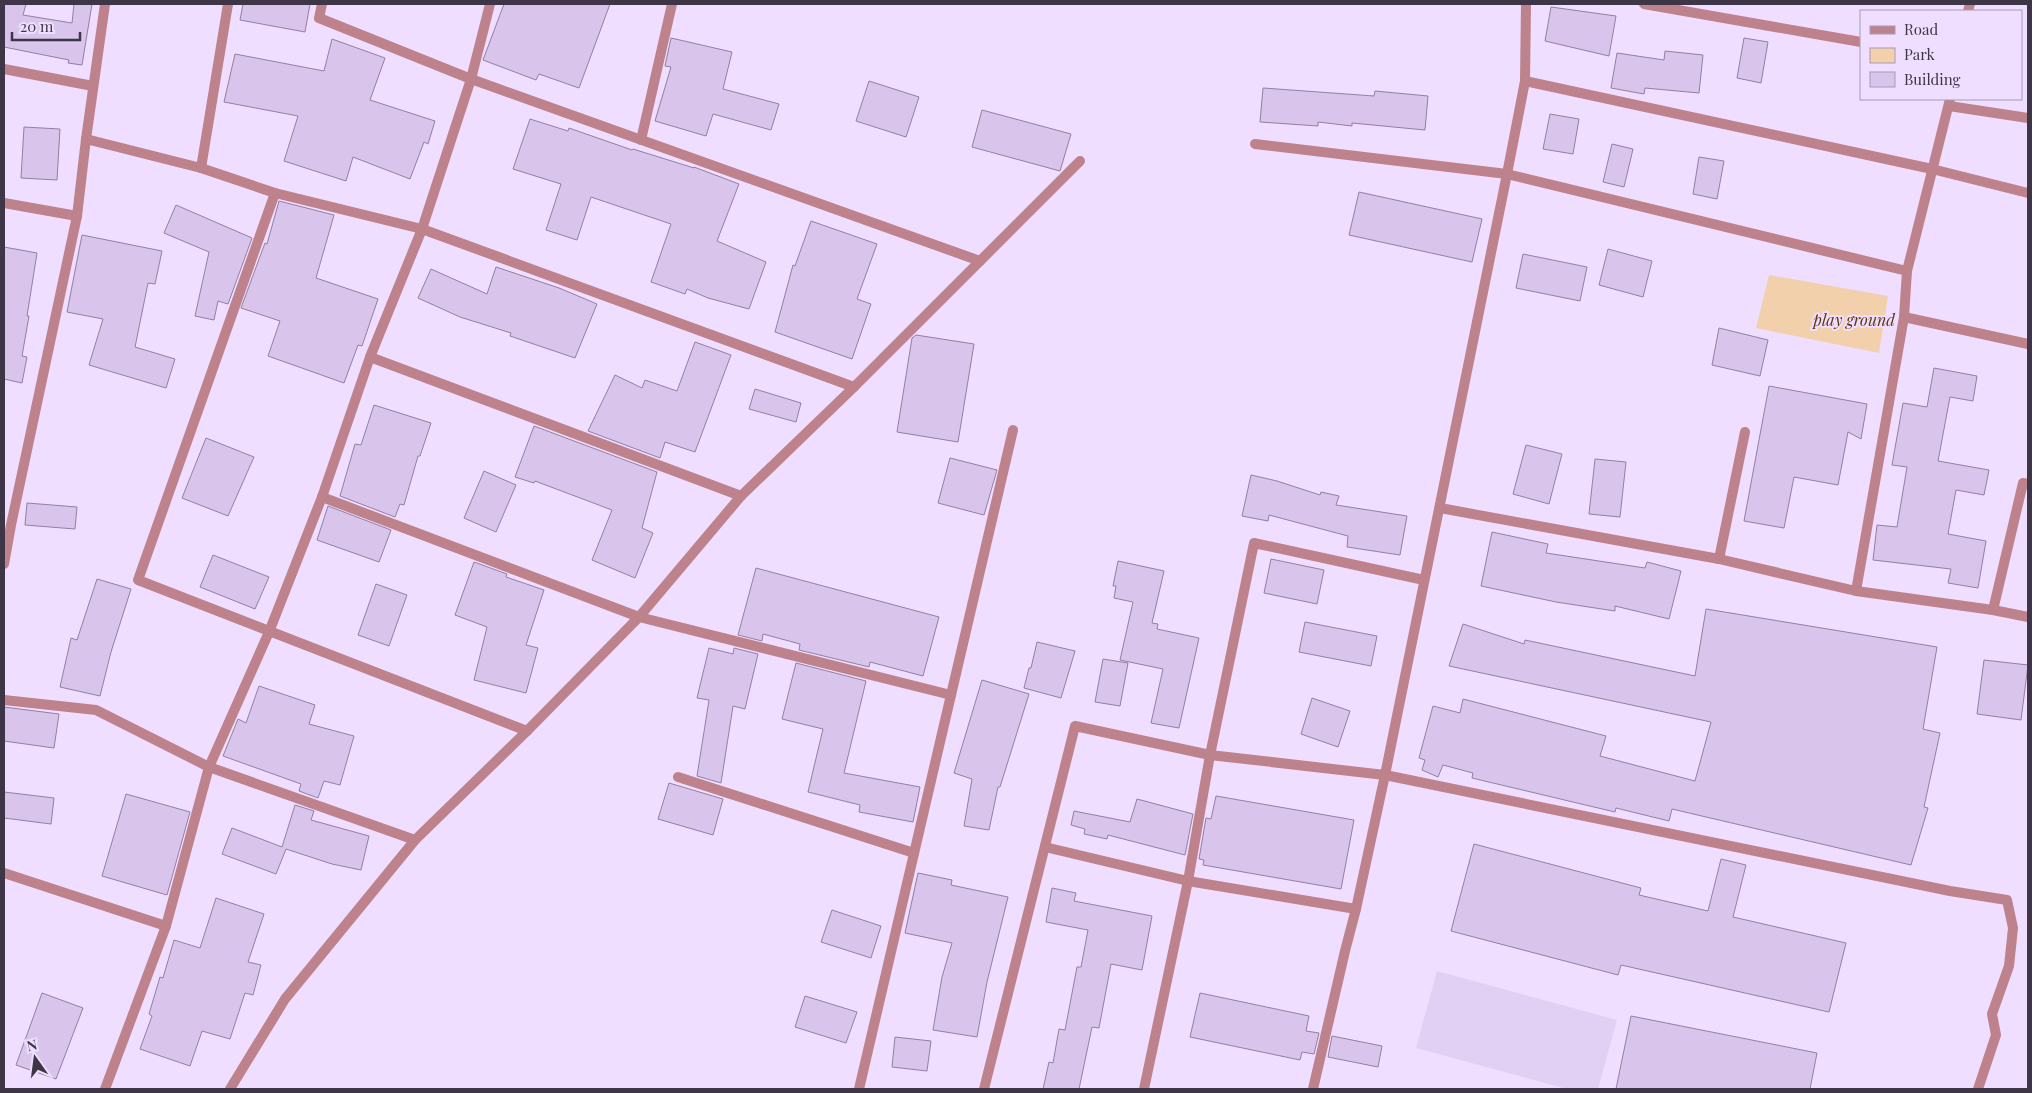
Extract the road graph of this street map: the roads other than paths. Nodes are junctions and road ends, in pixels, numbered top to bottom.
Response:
1 (105, 4) edge
2 (228, 4) edge
3 (322, 4) edge
4 (490, 4) edge
5 (672, 4) edge
6 (1526, 4) edge
7 (1644, 4) edge
8 (1860, 42) edge
9 (4, 69) edge
10 (471, 79) junction
11 (1525, 81) junction
12 (93, 86) junction
13 (1950, 103) edge
14 (2028, 118) edge
15 (86, 139) junction
16 (641, 140) junction
17 (1255, 144) dead end
18 (1080, 161) dead end
19 (201, 168) junction
20 (1932, 170) junction
21 (1507, 174) junction
22 (275, 193) junction
23 (2028, 193) edge
24 (4, 203) edge
25 (78, 216) junction
26 (422, 229) junction
27 (980, 262) junction
28 (1907, 271) junction
29 (1904, 317) junction
30 (2028, 344) edge
31 (370, 357) junction
32 (854, 387) junction
33 (1013, 430) dead end
34 (1745, 432) dead end
35 (2028, 484) edge
36 (741, 496) junction
37 (322, 497) junction
38 (1440, 508) junction
39 (1719, 559) junction
40 (4, 564) edge
41 (1424, 580) junction
42 (1856, 591) junction
43 (1993, 610) junction
44 (2028, 617) edge
45 (639, 618) junction
46 (269, 632) junction
47 (951, 695) junction
48 (4, 700) edge
49 (527, 731) junction
50 (1210, 755) junction
51 (209, 767) junction
52 (1385, 775) junction
53 (678, 777) dead end
54 (415, 840) junction
55 (1045, 847) junction
56 (914, 853) junction
57 (4, 873) edge
58 (1188, 881) junction
59 (1356, 910) junction
60 (166, 926) junction
61 (106, 1089) edge
62 (230, 1089) edge
63 (859, 1089) edge
64 (984, 1089) edge
65 (1144, 1089) edge
66 (1313, 1089) edge
67 (1978, 1089) edge

1 - 12 street
2 - 19 street
3 - 10 street
4 - 10 street
5 - 16 street
6 - 11 street
7 - 8 street
9 - 12 street
10 - 16 street
10 - 26 street
11 - 20 street
11 - 21 street
12 - 15 street
13 - 14 street
13 - 20 street
15 - 19 street
15 - 25 street
16 - 27 street
17 - 21 street
18 - 27 street
19 - 22 street
20 - 23 street
20 - 28 street
21 - 28 street
21 - 38 street
22 - 26 street
22 - 46 street
24 - 25 street
25 - 40 street
26 - 31 street
26 - 32 street
27 - 32 street
28 - 29 street
29 - 30 street
29 - 42 street
31 - 36 street
31 - 37 street
32 - 36 street
33 - 47 street
34 - 39 street
35 - 43 street
36 - 45 street
37 - 45 street
37 - 46 street
38 - 39 street
38 - 41 street
39 - 42 street
41 - 50 street
41 - 52 street
42 - 43 street
43 - 44 street
45 - 47 street
45 - 49 street
46 - 49 street
46 - 51 street
47 - 56 street
48 - 51 street
49 - 54 street
50 - 52 street
50 - 55 street
50 - 58 street
51 - 54 street
51 - 60 street
52 - 59 street
52 - 67 street
53 - 56 street
54 - 62 street
55 - 58 street
55 - 64 street
56 - 63 street
57 - 60 street
58 - 59 street
58 - 65 street
59 - 66 street
60 - 61 street

